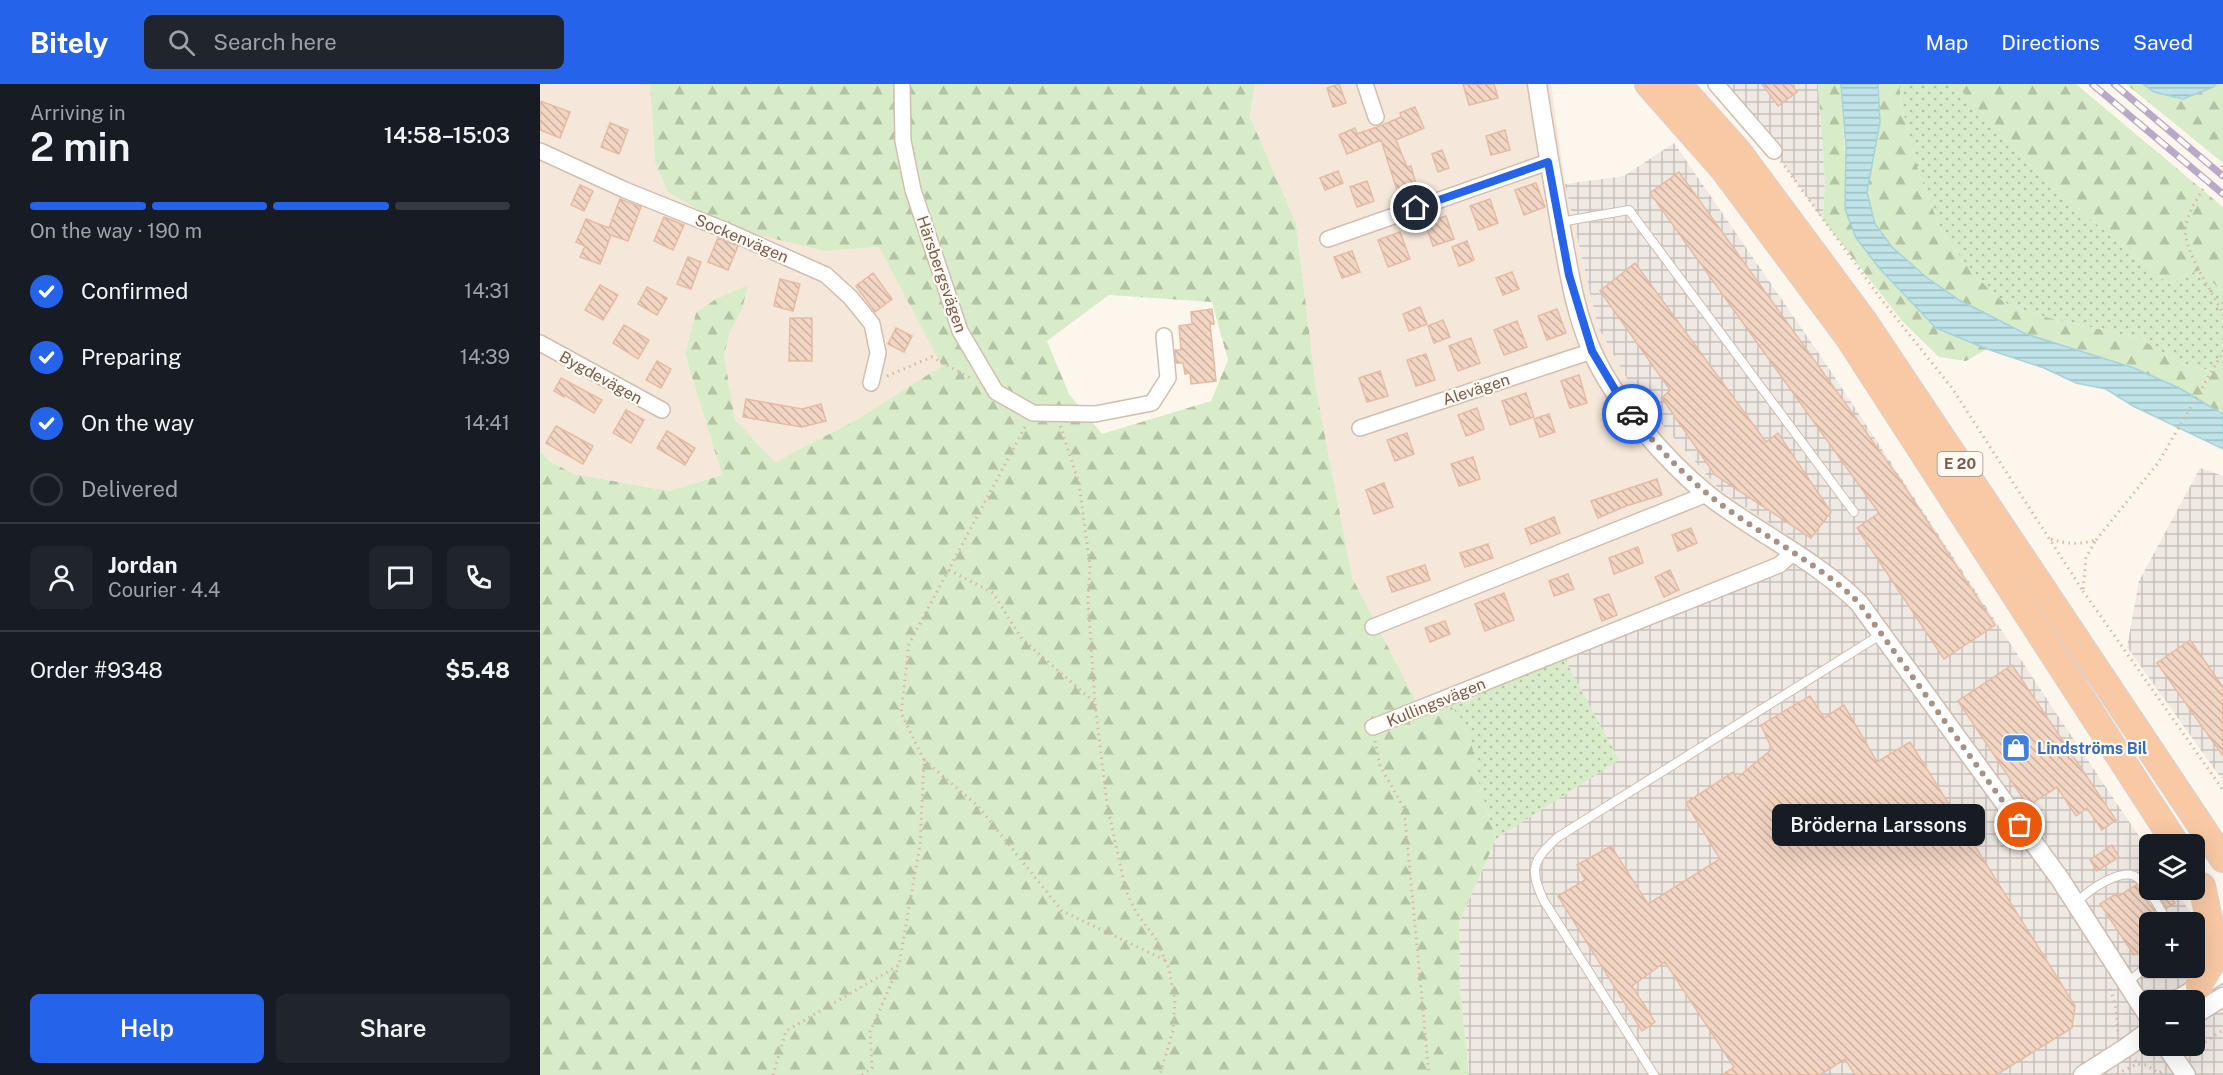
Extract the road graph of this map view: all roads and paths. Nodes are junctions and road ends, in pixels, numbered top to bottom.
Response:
1 (902, 84) edge
2 (1365, 84) edge
3 (1536, 84) edge
4 (1648, 84) edge
5 (1678, 84) edge
6 (1716, 84) edge
7 (1376, 117) dead end
8 (540, 151) edge
9 (1774, 151) joint
10 (1548, 162) junction
11 (2203, 189) dead end
12 (1560, 222) junction
13 (1328, 239) dead end
14 (2223, 314) edge
15 (1164, 336) dead end
16 (540, 343) edge
17 (1592, 351) junction
18 (2223, 352) edge
19 (871, 383) joint
20 (996, 392) junction
21 (663, 410) dead end
22 (1033, 413) junction
23 (1056, 413) junction
24 (1360, 428) dead end
25 (1707, 494) junction
26 (1854, 512) dead end
27 (2050, 539) junction
28 (2096, 540) junction
29 (1793, 553) junction
30 (949, 570) junction
31 (2083, 591) junction
32 (1373, 627) dead end
33 (1882, 634) junction
34 (1095, 703) junction
35 (1372, 728) joint
36 (924, 760) junction
37 (2223, 790) edge
38 (2170, 834) edge
39 (2223, 859) edge
40 (2205, 891) edge
41 (2203, 900) edge
42 (2076, 903) junction
43 (2161, 912) edge
44 (2223, 919) edge
45 (1166, 960) junction
46 (899, 965) junction
47 (2223, 972) edge
48 (2139, 973) edge
49 (2127, 983) junction
50 (2199, 986) junction
51 (2193, 990) edge
52 (2223, 997) edge
53 (2139, 1002) edge
54 (2205, 1008) edge
55 (2139, 1038) edge
56 (2173, 1056) edge
57 (2137, 1064) dead end
58 (773, 1075) edge
59 (862, 1075) edge
60 (1160, 1075) edge
61 (1429, 1075) edge
62 (1654, 1075) edge
63 (2083, 1075) edge
64 (2116, 1075) edge
65 (2186, 1075) edge

1 - 20 street, Härsbergsvägen
2 - 7 street
3 - 10 street
4 - 38 highway, E 20
5 - 39 highway, E 20
6 - 9 street
8 - 19 street, Sockenvägen
9 - 27 path
10 - 12 street
10 - 13 street
11 - 14 path
12 - 17 street
12 - 26 lane
15 - 23 street, Härsbergsvägen
16 - 21 street, Bygdevägen
17 - 24 street, Alevägen
17 - 25 street
18 - 28 path
19 - 20 path
20 - 22 street, Härsbergsvägen
22 - 23 street, Härsbergsvägen
22 - 30 path
23 - 34 path
25 - 29 street
25 - 32 street
27 - 28 path
27 - 31 path
28 - 31 path
29 - 33 street
29 - 35 street, Kullingsvägen
30 - 34 path
30 - 36 path
31 - 37 path
33 - 42 street
33 - 62 lane
34 - 45 path
35 - 61 path, Kullingsvägen
36 - 45 path
36 - 46 path
40 - 44 highway
41 - 50 highway
42 - 43 lane
42 - 49 street
45 - 60 path
46 - 58 path
46 - 59 path
47 - 50 street
48 - 49 lane
49 - 53 street
50 - 51 street
52 - 54 street
55 - 63 street
56 - 65 street
57 - 64 path

